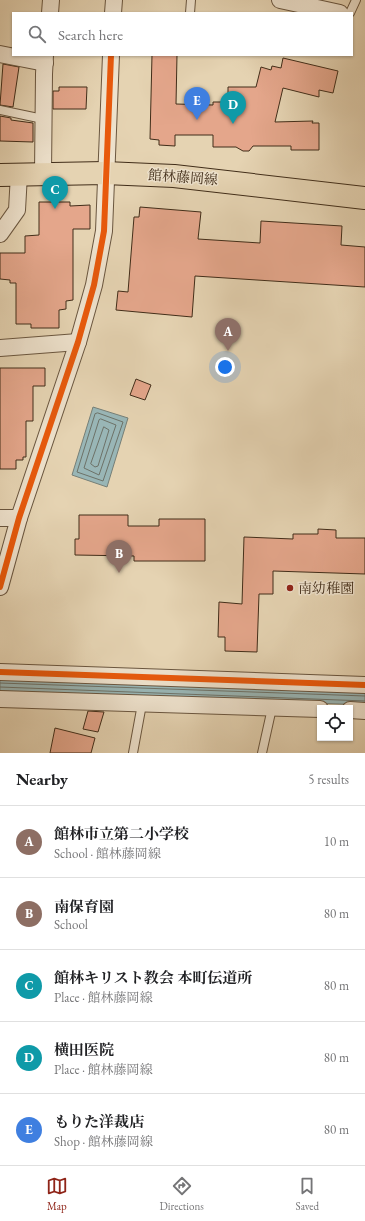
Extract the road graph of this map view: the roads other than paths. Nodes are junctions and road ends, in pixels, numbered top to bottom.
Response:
1 (51, 0) edge
2 (114, 0) edge
3 (191, 0) edge
4 (280, 0) edge
5 (356, 0) edge
6 (50, 12) edge
7 (113, 12) edge
8 (190, 12) edge
9 (335, 12) edge
10 (350, 12) edge
11 (0, 54) edge
12 (12, 55) edge
13 (18, 56) edge
14 (111, 56) edge
15 (45, 59) edge
16 (0, 110) edge
17 (43, 119) junction
18 (43, 173) junction
19 (105, 173) junction
20 (9, 174) edge
21 (365, 198) edge
22 (0, 234) edge
23 (78, 342) junction
24 (0, 348) edge
25 (0, 518) edge
26 (19, 518) junction
27 (0, 587) edge
28 (0, 672) edge
29 (365, 685) edge
30 (0, 699) edge
31 (142, 704) junction
32 (272, 708) junction
33 (317, 709) edge
34 (353, 710) edge
35 (365, 711) edge
36 (133, 753) edge
37 (262, 753) edge

1 - 6 street
2 - 7 street
3 - 8 lane
4 - 9 street
5 - 10 lane
11 - 12 street
13 - 15 street
14 - 19 street
15 - 17 street
16 - 17 lane
17 - 18 street
18 - 19 main road, 館林藤岡線
18 - 20 main road, 館林藤岡線
19 - 21 main road, 館林藤岡線
19 - 23 street
20 - 22 street
23 - 24 street
23 - 26 street
25 - 26 street
26 - 27 street
28 - 29 street
30 - 31 street
31 - 32 street
31 - 36 lane
32 - 33 street
32 - 37 lane
34 - 35 street

